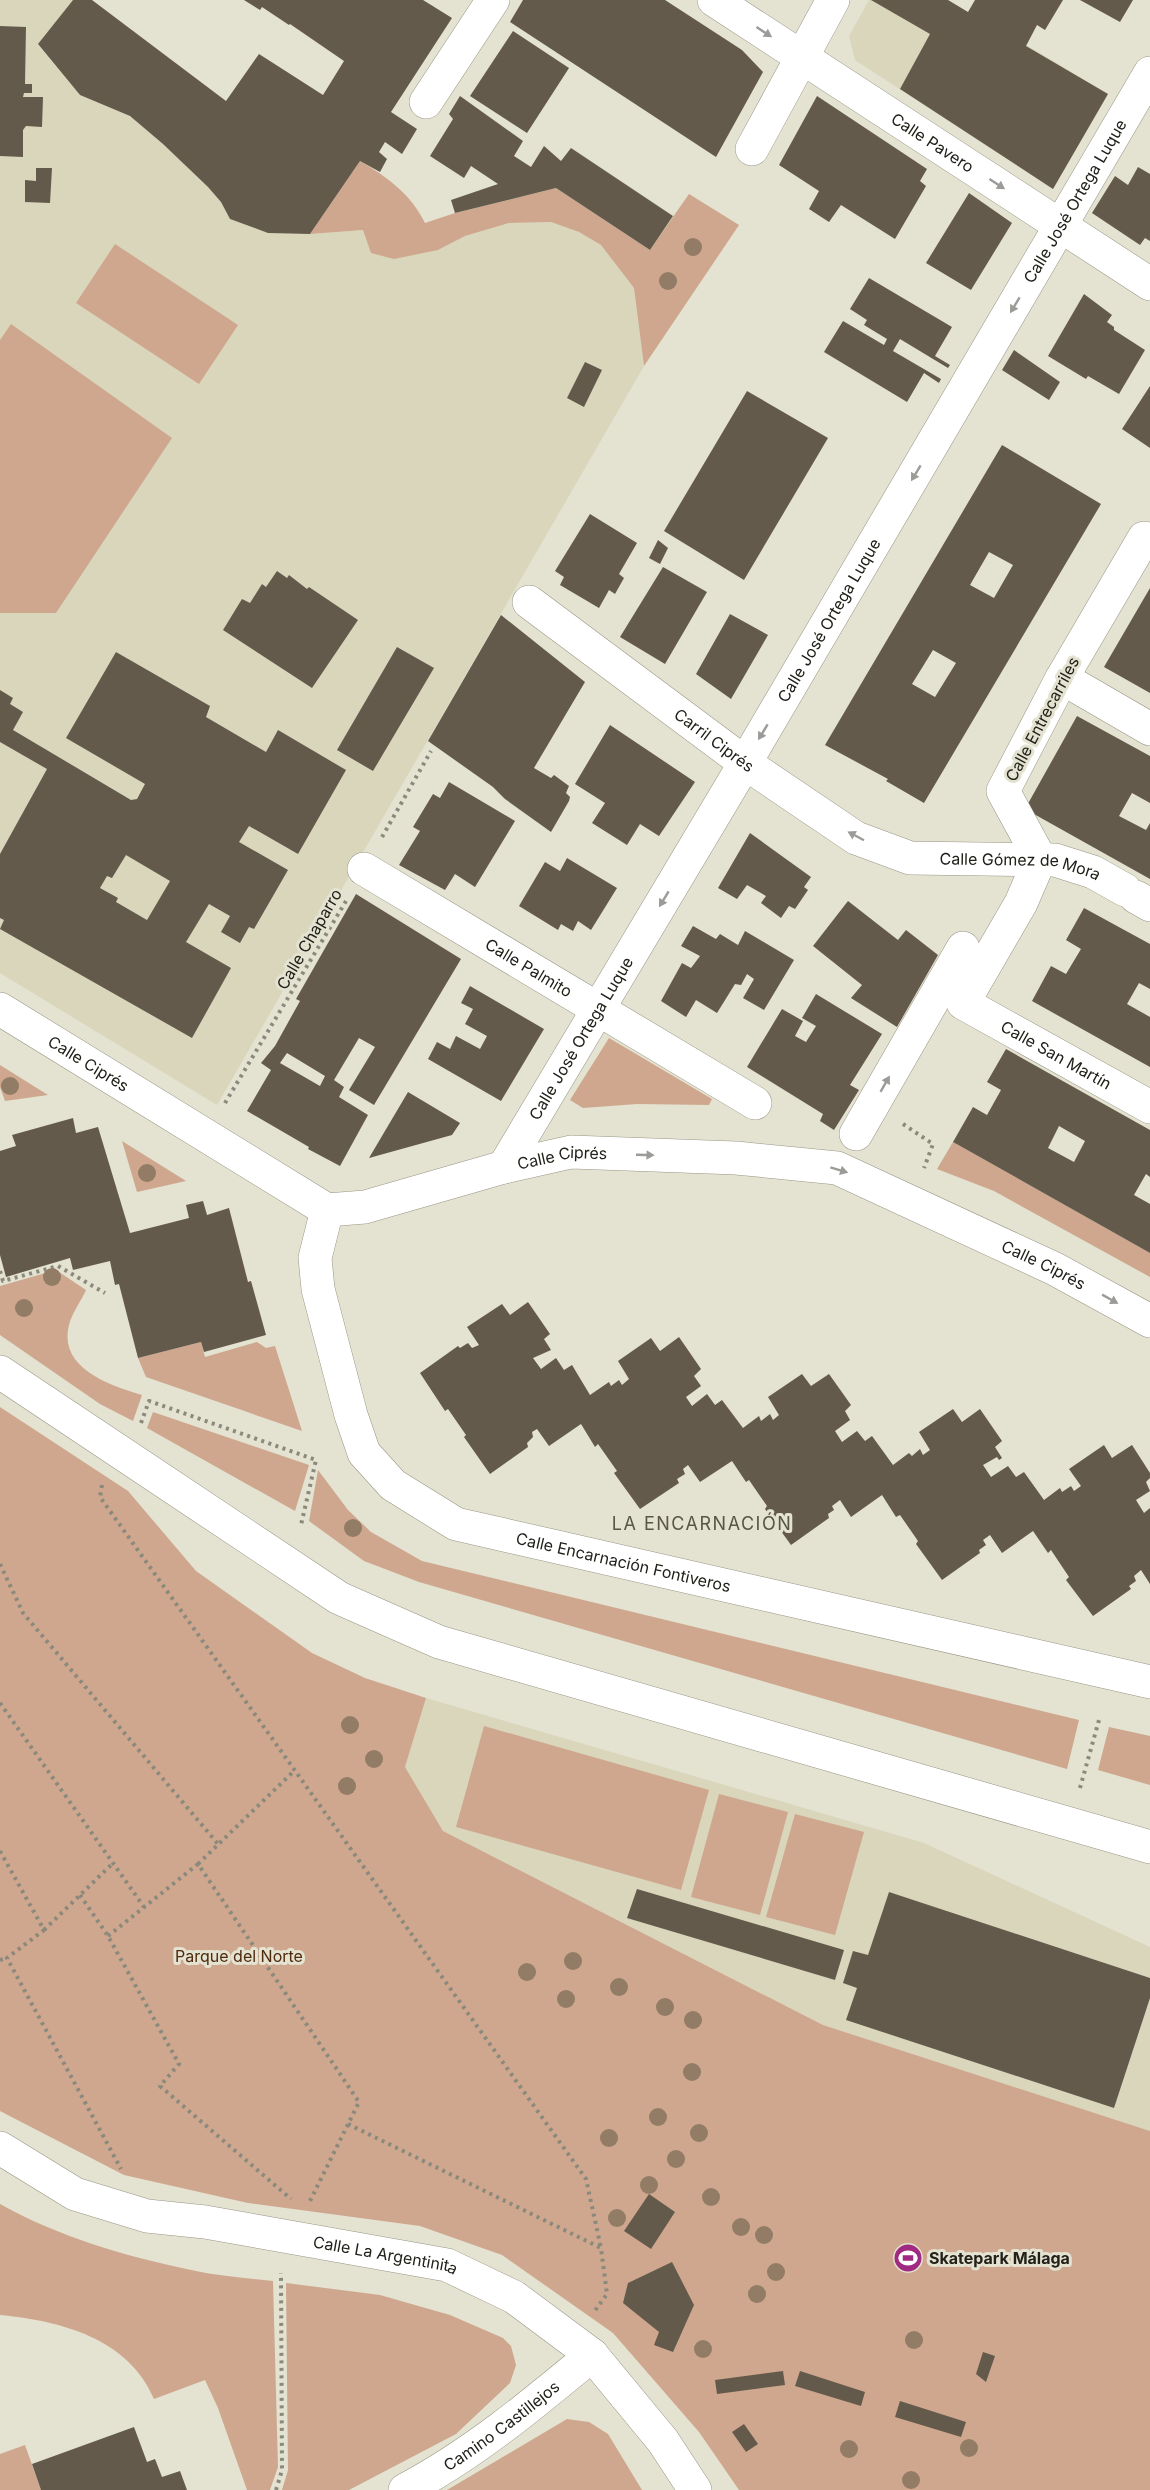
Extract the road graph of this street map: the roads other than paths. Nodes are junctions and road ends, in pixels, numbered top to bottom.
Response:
1 (493, 0) edge
2 (714, 0) edge
3 (833, 0) edge
4 (802, 57) junction
5 (1150, 73) edge
6 (426, 102) dead end
7 (752, 149) dead end
8 (1062, 226) junction
9 (1150, 284) edge
10 (1150, 541) edge
11 (529, 602) dead end
12 (1062, 678) junction
13 (1150, 729) edge
14 (745, 763) junction
15 (910, 858) joint
16 (1040, 859) junction
17 (364, 869) road end
18 (1137, 898) edge
19 (963, 948) dead end
20 (600, 1008) junction
21 (0, 1009) edge
22 (755, 1103) dead end
23 (1150, 1107) edge
24 (856, 1134) dead end
25 (504, 1167) junction
26 (327, 1210) junction
27 (1150, 1321) edge
28 (0, 1372) edge
29 (1150, 1682) edge
30 (1150, 1847) edge
31 (0, 2148) edge
32 (592, 2355) junction
33 (405, 2490) edge
34 (695, 2490) edge

1 - 6 street
2 -> 4 street, Calle Pavero
3 - 4 street
4 - 7 street
4 -> 8 street, Calle Pavero
5 - 8 street, Calle José Ortega Luque
8 - 9 street, Calle Pavero
8 -> 14 street, Calle José Ortega Luque
10 - 12 street, Calle Entrecarriles
11 - 14 street, Carril Ciprés
12 - 13 street
12 - 16 street, Calle Entrecarriles
15 -> 14 street, Carril Ciprés
14 -> 20 street, Calle José Ortega Luque
15 - 16 street, Calle Gómez de Mora
16 - 18 street, Calle Gómez de Mora
16 - 23 street, Calle San Martín
17 - 20 street, Calle Palmito
24 -> 19 street
20 - 22 street, Calle Palmito
20 - 25 street, Calle José Ortega Luque
21 - 26 street, Calle Ciprés
25 - 26 street, Calle Ciprés
25 -> 27 street, Calle Ciprés
26 - 29 street, Calle Encarnación Fontiveros
28 - 30 street
31 - 32 street, Calle La Argentinita
32 - 33 street, Camino Castillejos
32 - 34 street, Calle La Argentinita

